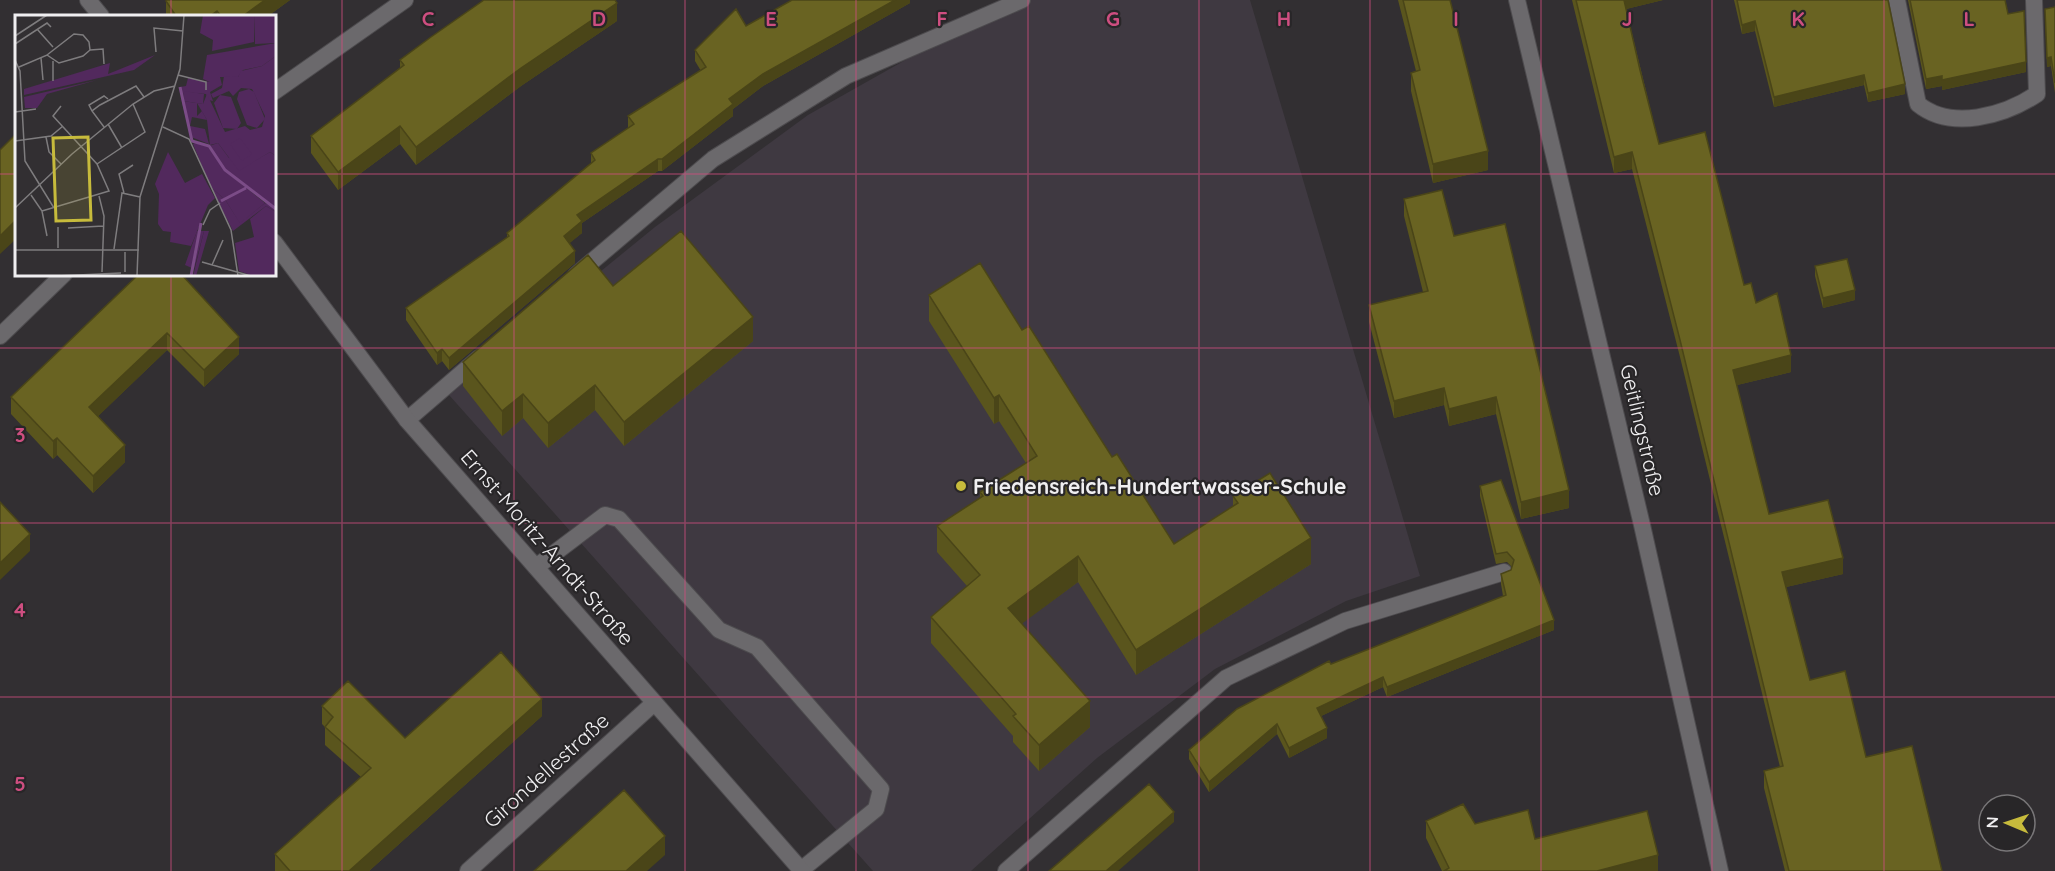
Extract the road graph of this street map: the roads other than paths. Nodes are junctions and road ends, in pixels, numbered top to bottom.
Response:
1 (88, 0) edge
2 (405, 0) edge
3 (1022, 0) edge
4 (1517, 0) edge
5 (1897, 0) edge
6 (2034, 0) edge
7 (100, 15) edge
8 (276, 91) edge
9 (276, 245) edge
10 (62, 276) edge
11 (568, 283) edge
12 (0, 336) edge
13 (495, 345) edge
14 (407, 420) junction
15 (536, 567) junction
16 (1504, 572) edge
17 (654, 703) junction
18 (468, 871) edge
19 (802, 871) edge
20 (1006, 871) edge
21 (1720, 871) edge

1 - 7 street
2 - 8 street
3 - 11 street
4 - 21 street, Geitlingstraße
5 - 6 street
9 - 14 street, Ernst-Moritz-Arndt-Straße
10 - 12 street
13 - 14 street
14 - 15 street, Ernst-Moritz-Arndt-Straße
15 - 17 street, Ernst-Moritz-Arndt-Straße
15 - 19 street
16 - 20 street
17 - 18 street, Girondellestraße
17 - 19 street, Ernst-Moritz-Arndt-Straße

